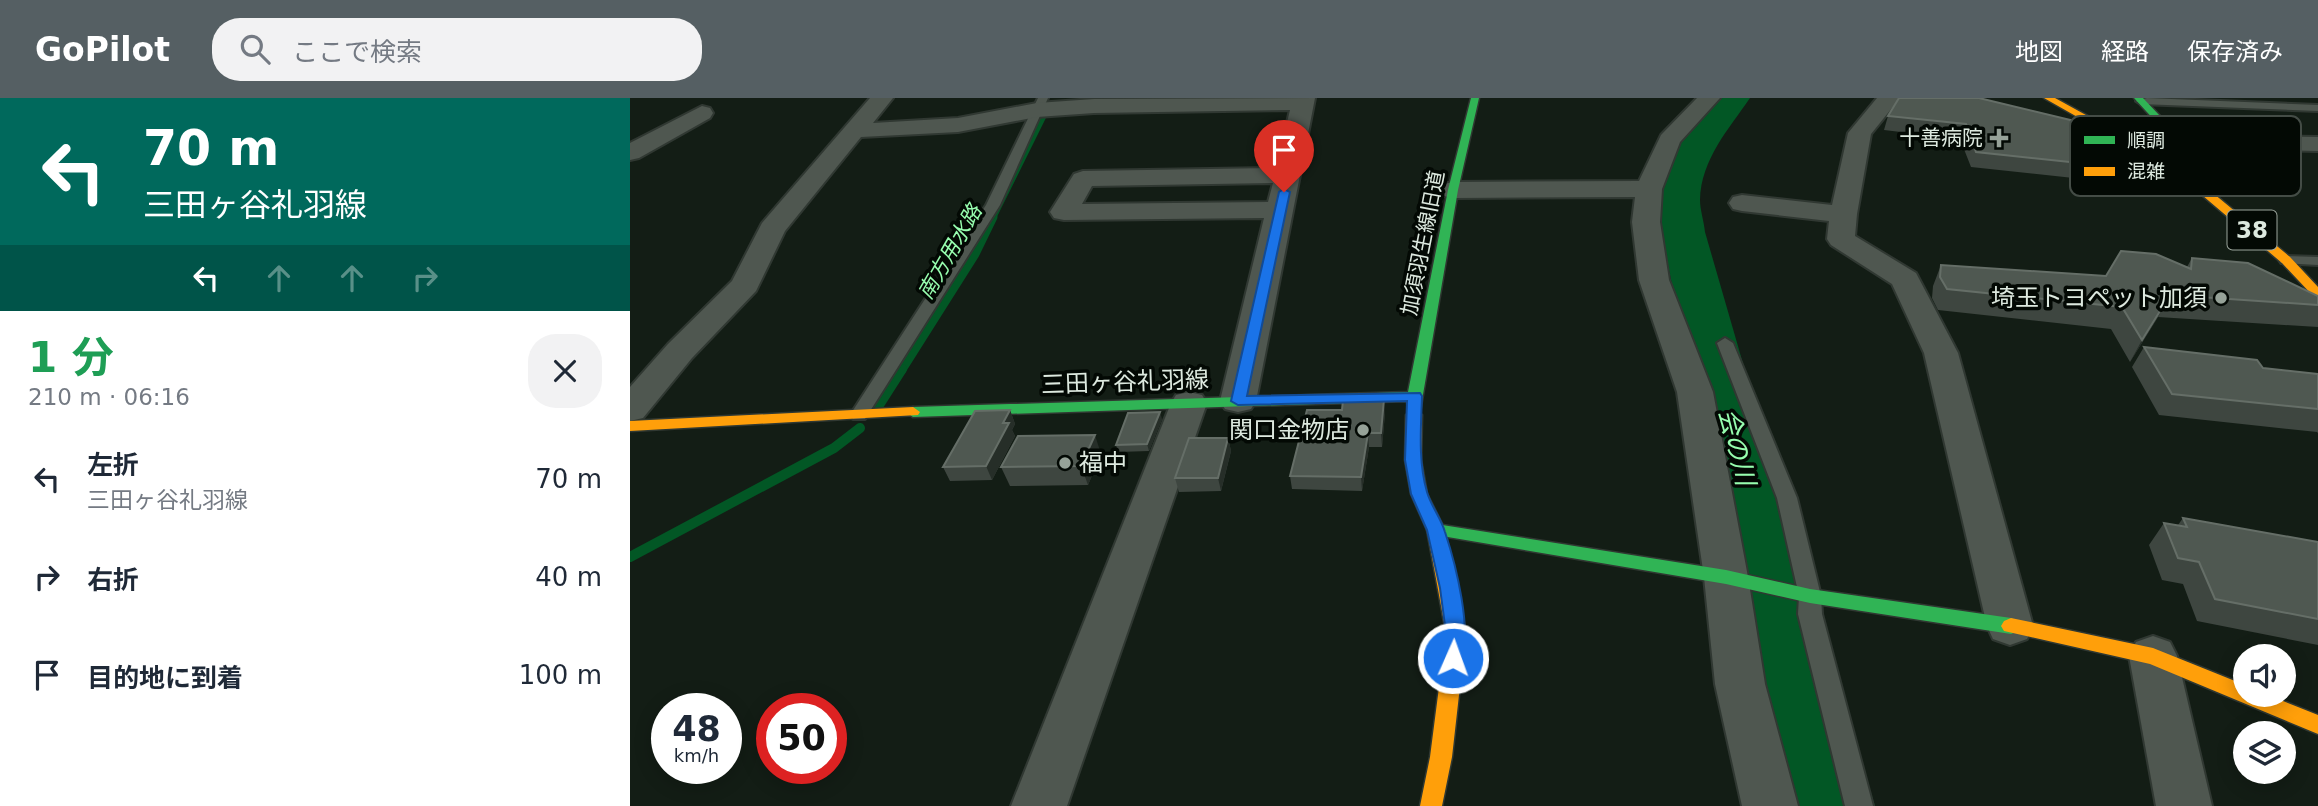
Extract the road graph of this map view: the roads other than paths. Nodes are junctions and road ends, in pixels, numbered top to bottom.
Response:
1 (882, 98) edge
2 (1475, 98) edge
3 (1709, 98) edge
4 (1889, 98) edge
5 (2048, 98) edge
6 (2139, 99) edge
7 (1304, 101) edge
8 (1043, 107) edge
9 (2318, 108) edge
10 (702, 113) dead end
11 (2081, 116) edge
12 (2155, 116) edge
13 (853, 131) junction
14 (631, 152) edge
15 (1288, 174) junction
16 (1649, 189) junction
17 (1453, 190) junction
18 (2210, 196) edge
19 (1742, 203) dead end
20 (1280, 210) junction
21 (1843, 214) junction
22 (2286, 260) junction
23 (2318, 261) edge
24 (2317, 292) edge
25 (1725, 343) dead end
26 (1414, 396) junction
27 (1238, 401) junction
28 (1189, 403) junction
29 (630, 411) edge
30 (868, 414) junction
31 (630, 426) edge
32 (1436, 530) junction
33 (1736, 579) junction
34 (1801, 594) junction
35 (2010, 626) junction
36 (2153, 656) junction
37 (2318, 725) edge
38 (1039, 806) edge
39 (1431, 806) edge
40 (1770, 806) edge
41 (1858, 806) edge
42 (2184, 806) edge

1 - 13 street
2 - 17 main road, 加須羽生線旧道
3 - 16 street
4 - 21 street
5 - 11 main road, 38
6 - 9 lane
6 - 12 main road
7 - 8 street
7 - 15 street
8 - 13 street
8 - 30 lane
10 - 14 street
13 - 29 street
15 - 20 street
15 - 20 street
16 - 17 street
16 - 33 street
17 - 26 main road, 加須羽生線旧道
18 - 22 main road, 38
19 - 21 street
20 - 27 street
21 - 35 street
22 - 23 lane
22 - 24 main road, 38
25 - 34 lane
26 - 27 main road, 三田ヶ谷礼羽線
26 - 32 main road
27 - 28 main road, 三田ヶ谷礼羽線
28 - 30 main road, 三田ヶ谷礼羽線
28 - 38 street
30 - 31 main road, 三田ヶ谷礼羽線
32 - 33 main road
32 - 39 main road
33 - 34 main road
33 - 40 street
34 - 35 main road
34 - 41 lane
35 - 36 main road
36 - 37 main road
36 - 42 street

